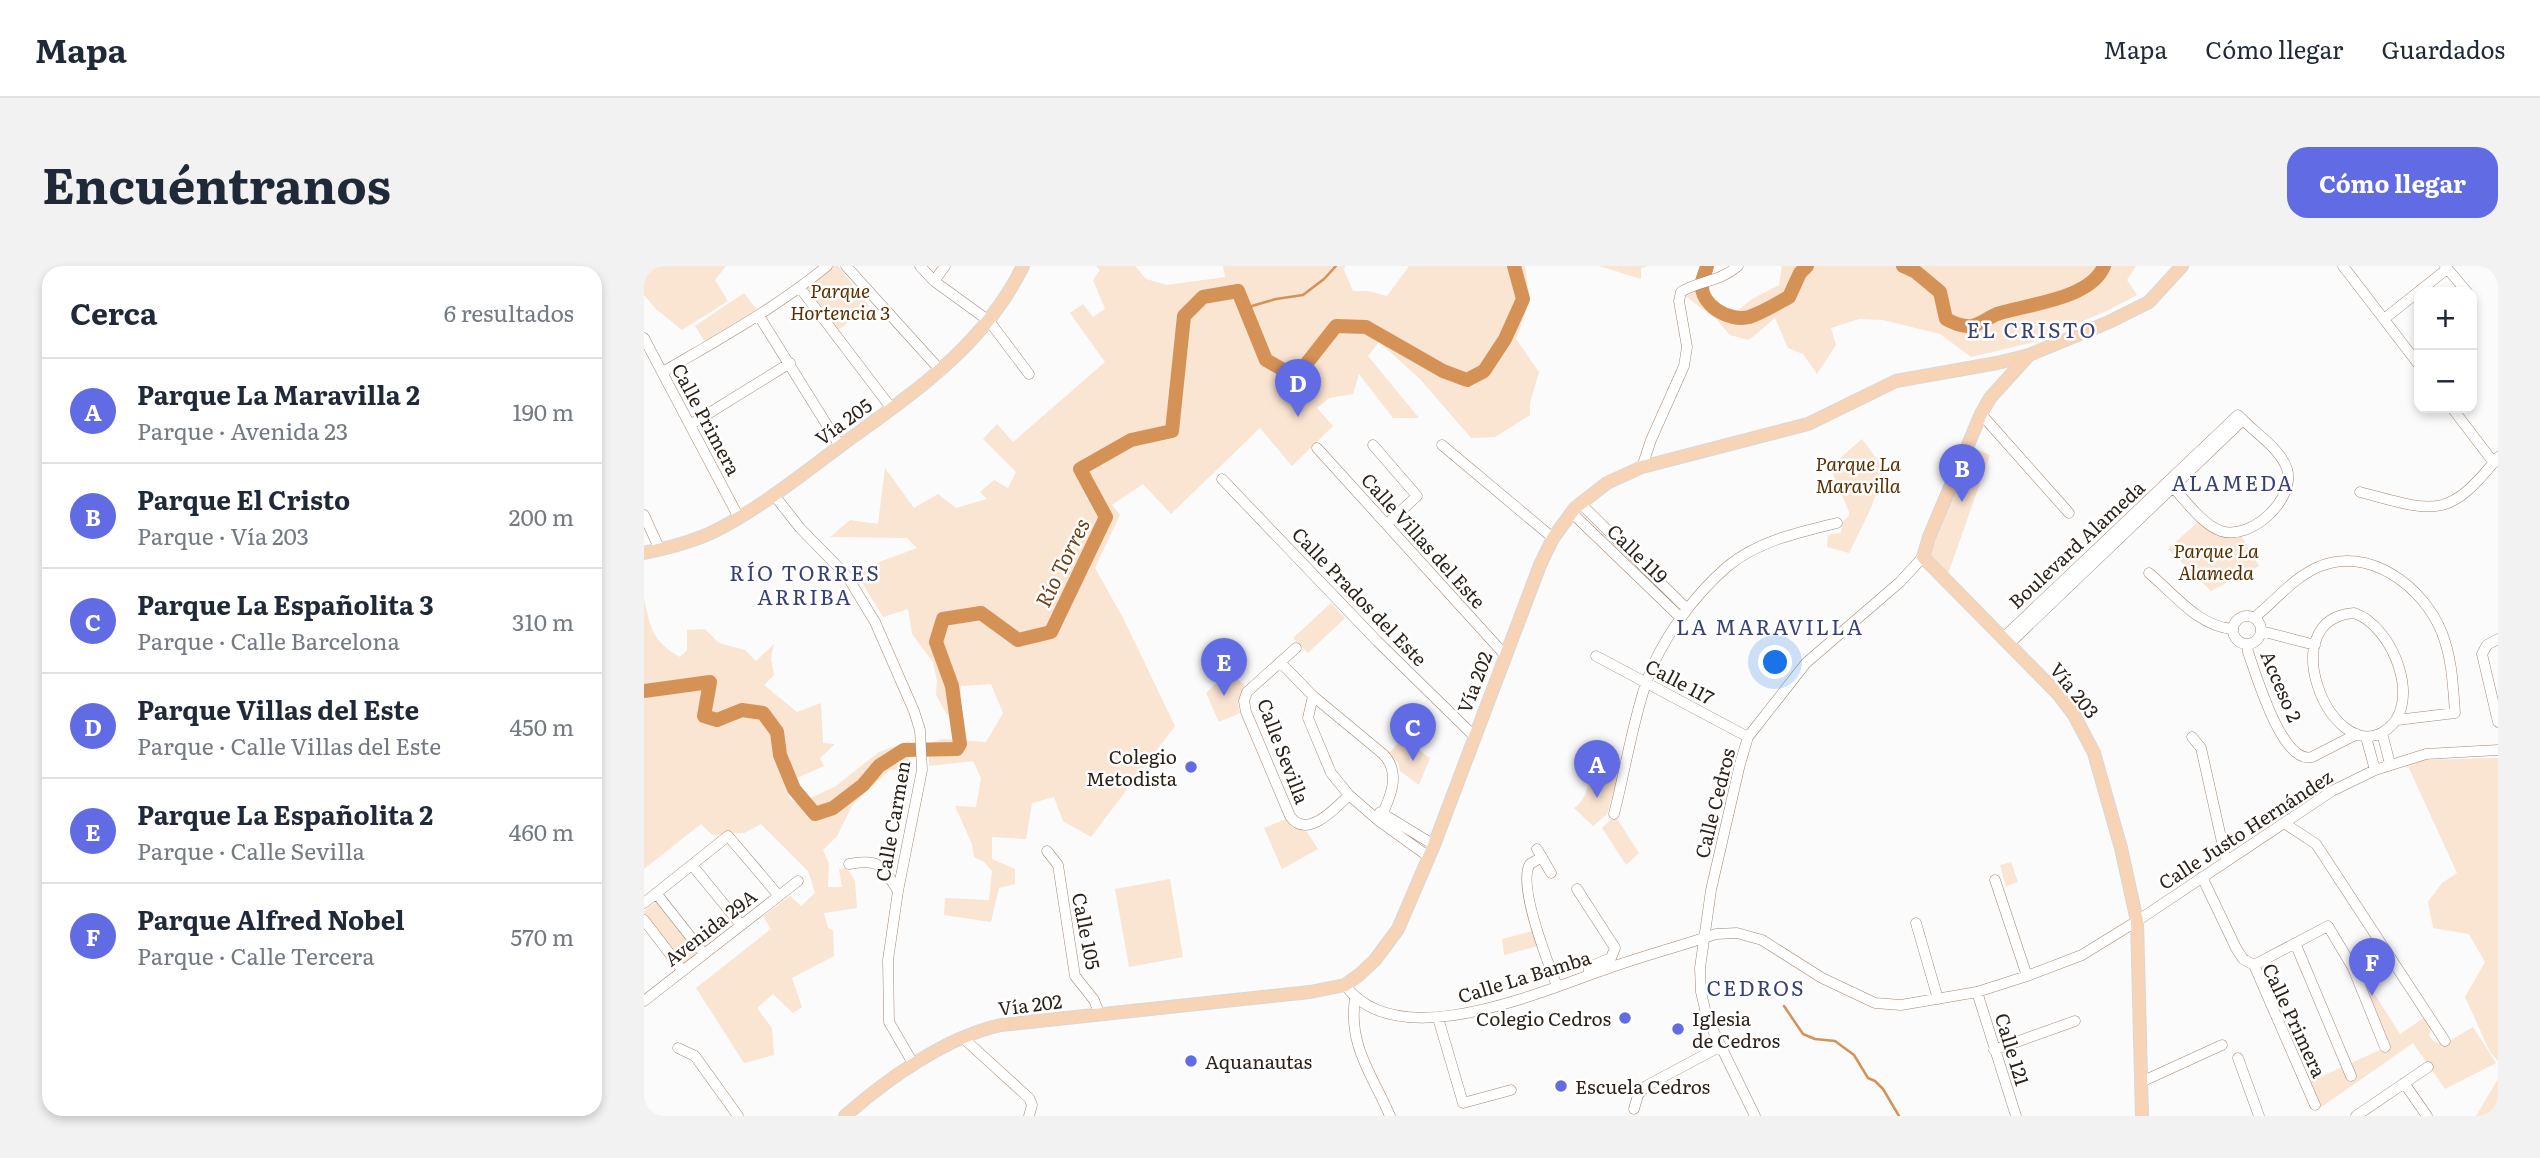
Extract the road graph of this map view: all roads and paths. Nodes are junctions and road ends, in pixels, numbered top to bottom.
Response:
1 (827, 266) edge
2 (846, 266) edge
3 (920, 266) edge
4 (945, 266) edge
5 (1023, 266) edge
6 (1738, 266) edge
7 (2182, 266) edge
8 (2343, 266) edge
9 (2446, 267) edge
10 (934, 281) junction
11 (2463, 287) edge
12 (800, 288) junction
13 (759, 316) junction
14 (2384, 318) junction
15 (989, 321) junction
16 (644, 338) edge
17 (2029, 355) junction
18 (2414, 358) edge
19 (790, 363) junction
20 (1990, 364) junction
21 (941, 371) junction
22 (663, 372) junction
23 (1029, 374) dead end
24 (2003, 384) junction
25 (892, 409) junction
26 (2456, 413) edge
27 (1981, 414) junction
28 (690, 425) junction
29 (1373, 445) dead end
30 (1442, 445) dead end
31 (840, 446) junction
32 (1317, 448) dead end
33 (2496, 460) edge
34 (1642, 467) junction
35 (1222, 479) dead end
36 (2171, 484) junction
37 (2360, 492) dead end
38 (774, 495) junction
39 (1576, 508) junction
40 (2069, 513) dead end
41 (644, 515) edge
42 (738, 516) junction
43 (1837, 523) dead end
44 (1387, 524) junction
45 (1553, 538) junction
46 (660, 550) junction
47 (644, 553) edge
48 (1923, 557) junction
49 (2149, 573) dead end
50 (1688, 609) junction
51 (2255, 617) junction
52 (1681, 618) junction
53 (2233, 629) junction
54 (2261, 631) junction
55 (2498, 639) edge
56 (2006, 641) junction
57 (2247, 644) junction
58 (2315, 645) junction
59 (1296, 648) dead end
60 (1505, 655) junction
61 (1596, 656) dead end
62 (1280, 662) junction
63 (1646, 682) junction
64 (1313, 696) junction
65 (2397, 720) junction
66 (2498, 722) edge
67 (2382, 733) junction
68 (2361, 735) junction
69 (1474, 736) junction
70 (1748, 737) junction
71 (2192, 737) dead end
72 (2498, 750) edge
73 (2390, 764) junction
74 (2375, 770) junction
75 (1349, 795) junction
76 (1614, 814) dead end
77 (1381, 817) junction
78 (2284, 823) junction
79 (1047, 851) dead end
80 (1431, 851) junction
81 (2226, 860) junction
82 (849, 864) dead end
83 (692, 865) junction
84 (1551, 873) dead end
85 (2202, 877) junction
86 (1995, 880) dead end
87 (798, 881) dead end
88 (1577, 889) dead end
89 (898, 891) junction
90 (656, 893) junction
91 (779, 896) junction
92 (644, 903) edge
93 (644, 920) edge
94 (2137, 921) junction
95 (1916, 923) dead end
96 (741, 925) junction
97 (1702, 938) junction
98 (2295, 943) junction
99 (704, 954) junction
100 (2254, 965) junction
101 (683, 971) junction
102 (1589, 975) junction
103 (2027, 976) junction
104 (1345, 985) junction
105 (1557, 986) junction
106 (1977, 992) junction
107 (645, 997) edge
108 (1354, 998) junction
109 (1937, 999) junction
110 (1100, 1015) junction
111 (1438, 1018) junction
112 (2075, 1021) dead end
113 (962, 1037) junction
114 (2445, 1041) dead end
115 (2222, 1045) dead end
116 (1721, 1046) junction
117 (2385, 1047) dead end
118 (678, 1048) dead end
119 (1994, 1050) junction
120 (2238, 1058) dead end
121 (914, 1065) junction
122 (2428, 1067) dead end
123 (2351, 1076) dead end
124 (2141, 1082) junction
125 (2404, 1083) junction
126 (1511, 1090) dead end
127 (2315, 1105) dead end
128 (1634, 1109) dead end
129 (2358, 1115) edge
130 (738, 1116) edge
131 (845, 1116) edge
132 (1029, 1116) edge
133 (1390, 1116) edge
134 (1755, 1116) edge
135 (2016, 1116) edge
136 (2142, 1116) edge
137 (2259, 1116) edge
138 (2427, 1116) edge

1 - 12 street
2 - 21 street
3 - 10 street
4 - 10 street
5 - 15 main road, Vía 205
6 - 34 street
7 - 17 main road, Vía 202
8 - 14 street
9 - 11 street
9 - 14 street
10 - 15 street
12 - 13 street
12 - 25 street
13 - 19 street
13 - 22 street
14 - 18 street
15 - 21 main road, Vía 205
15 - 23 street
16 - 22 street, Calle Primera
17 - 20 main road, Vía 202
17 - 24 main road
19 - 28 street
19 - 31 street
20 - 24 main road
20 - 34 main road, Vía 202
21 - 25 main road, Vía 205
22 - 28 street, Calle Primera
24 - 27 main road
25 - 31 main road, Vía 205
26 - 33 street
27 - 40 street
27 - 48 main road
28 - 42 street, Calle Primera
29 - 44 street
30 - 45 street
31 - 38 main road, Vía 205
32 - 44 street, Calle Villas del Este
33 - 37 street
34 - 39 main road, Vía 202
35 - 69 street, Calle Prados del Este
36 - 36 street, Boulevard Alameda
36 - 56 street, Boulevard Alameda
38 - 42 main road, Vía 205
38 - 89 street, Calle Carmen
39 - 45 main road, Vía 202
39 - 50 street, Calle 119
39 - 52 street, Calle 119
41 - 46 street
42 - 46 main road, Vía 205
43 - 50 street
44 - 60 street, Calle Villas del Este
45 - 60 main road, Vía 202
46 - 47 main road, Vía 205
48 - 56 main road, Vía 203
48 - 70 street, Calle Cedros
49 - 53 street
50 - 52 street
51 - 53 street
51 - 54 street
51 - 65 street
52 - 63 street
53 - 57 street
54 - 57 street
54 - 58 street
55 - 66 street
56 - 94 main road, Vía 203
57 - 68 street, Acceso 2
58 - 65 street
58 - 68 street
59 - 62 street, Calle Sevilla
60 - 69 main road, Vía 202
61 - 63 street, Calle 117
62 - 64 street
62 - 75 street, Calle Sevilla
63 - 70 street, Calle 117
63 - 76 street
64 - 75 street
64 - 77 street
65 - 67 street
67 - 68 street
67 - 73 street
68 - 74 street
69 - 80 main road, Vía 202
70 - 97 street, Calle Cedros
71 - 81 street
72 - 73 street, Calle Justo Hernández
73 - 74 street, Calle Justo Hernández
74 - 78 street, Calle Justo Hernández
75 - 77 street
77 - 80 street
78 - 81 street, Calle Justo Hernández
78 - 114 street
79 - 110 street, Calle 105
80 - 104 main road, Vía 202
81 - 85 street, Calle Justo Hernández
82 - 89 street
83 - 90 street
83 - 91 street
83 - 96 street
84 - 105 street
85 - 94 street, Calle Justo Hernández
85 - 100 street, Calle Primera
86 - 103 street
87 - 91 street, Avenida 29A
88 - 102 street
89 - 121 street, Calle Carmen
90 - 92 street
90 - 99 street
91 - 96 street, Avenida 29A
93 - 101 street
94 - 103 street, Calle Justo Hernández
94 - 124 main road, Vía 203
95 - 109 street
96 - 99 street, Avenida 29A
97 - 102 street, Calle La Bamba
97 - 109 street, Calle La Bamba
97 - 116 street, Calle Cedros
98 - 100 street
98 - 117 street
98 - 123 street
99 - 101 street, Avenida 29A
100 - 127 street, Calle Primera
101 - 107 street, Avenida 29A
102 - 105 street, Calle La Bamba
103 - 106 street, Calle Justo Hernández
104 - 108 street
104 - 110 main road, Vía 202
105 - 111 street, Calle La Bamba
106 - 109 street, Calle Justo Hernández
106 - 119 street, Calle 121
108 - 111 street, Calle La Bamba
108 - 133 street
110 - 113 main road, Vía 202
111 - 126 street
112 - 119 street
113 - 121 main road, Vía 202
113 - 132 street
115 - 124 street
116 - 128 street
116 - 134 street, Calle Cedros
118 - 130 street
119 - 135 street, Calle 121
120 - 137 street
121 - 131 main road, Vía 202
122 - 125 street
124 - 136 main road, Vía 203
125 - 129 street
125 - 138 street

